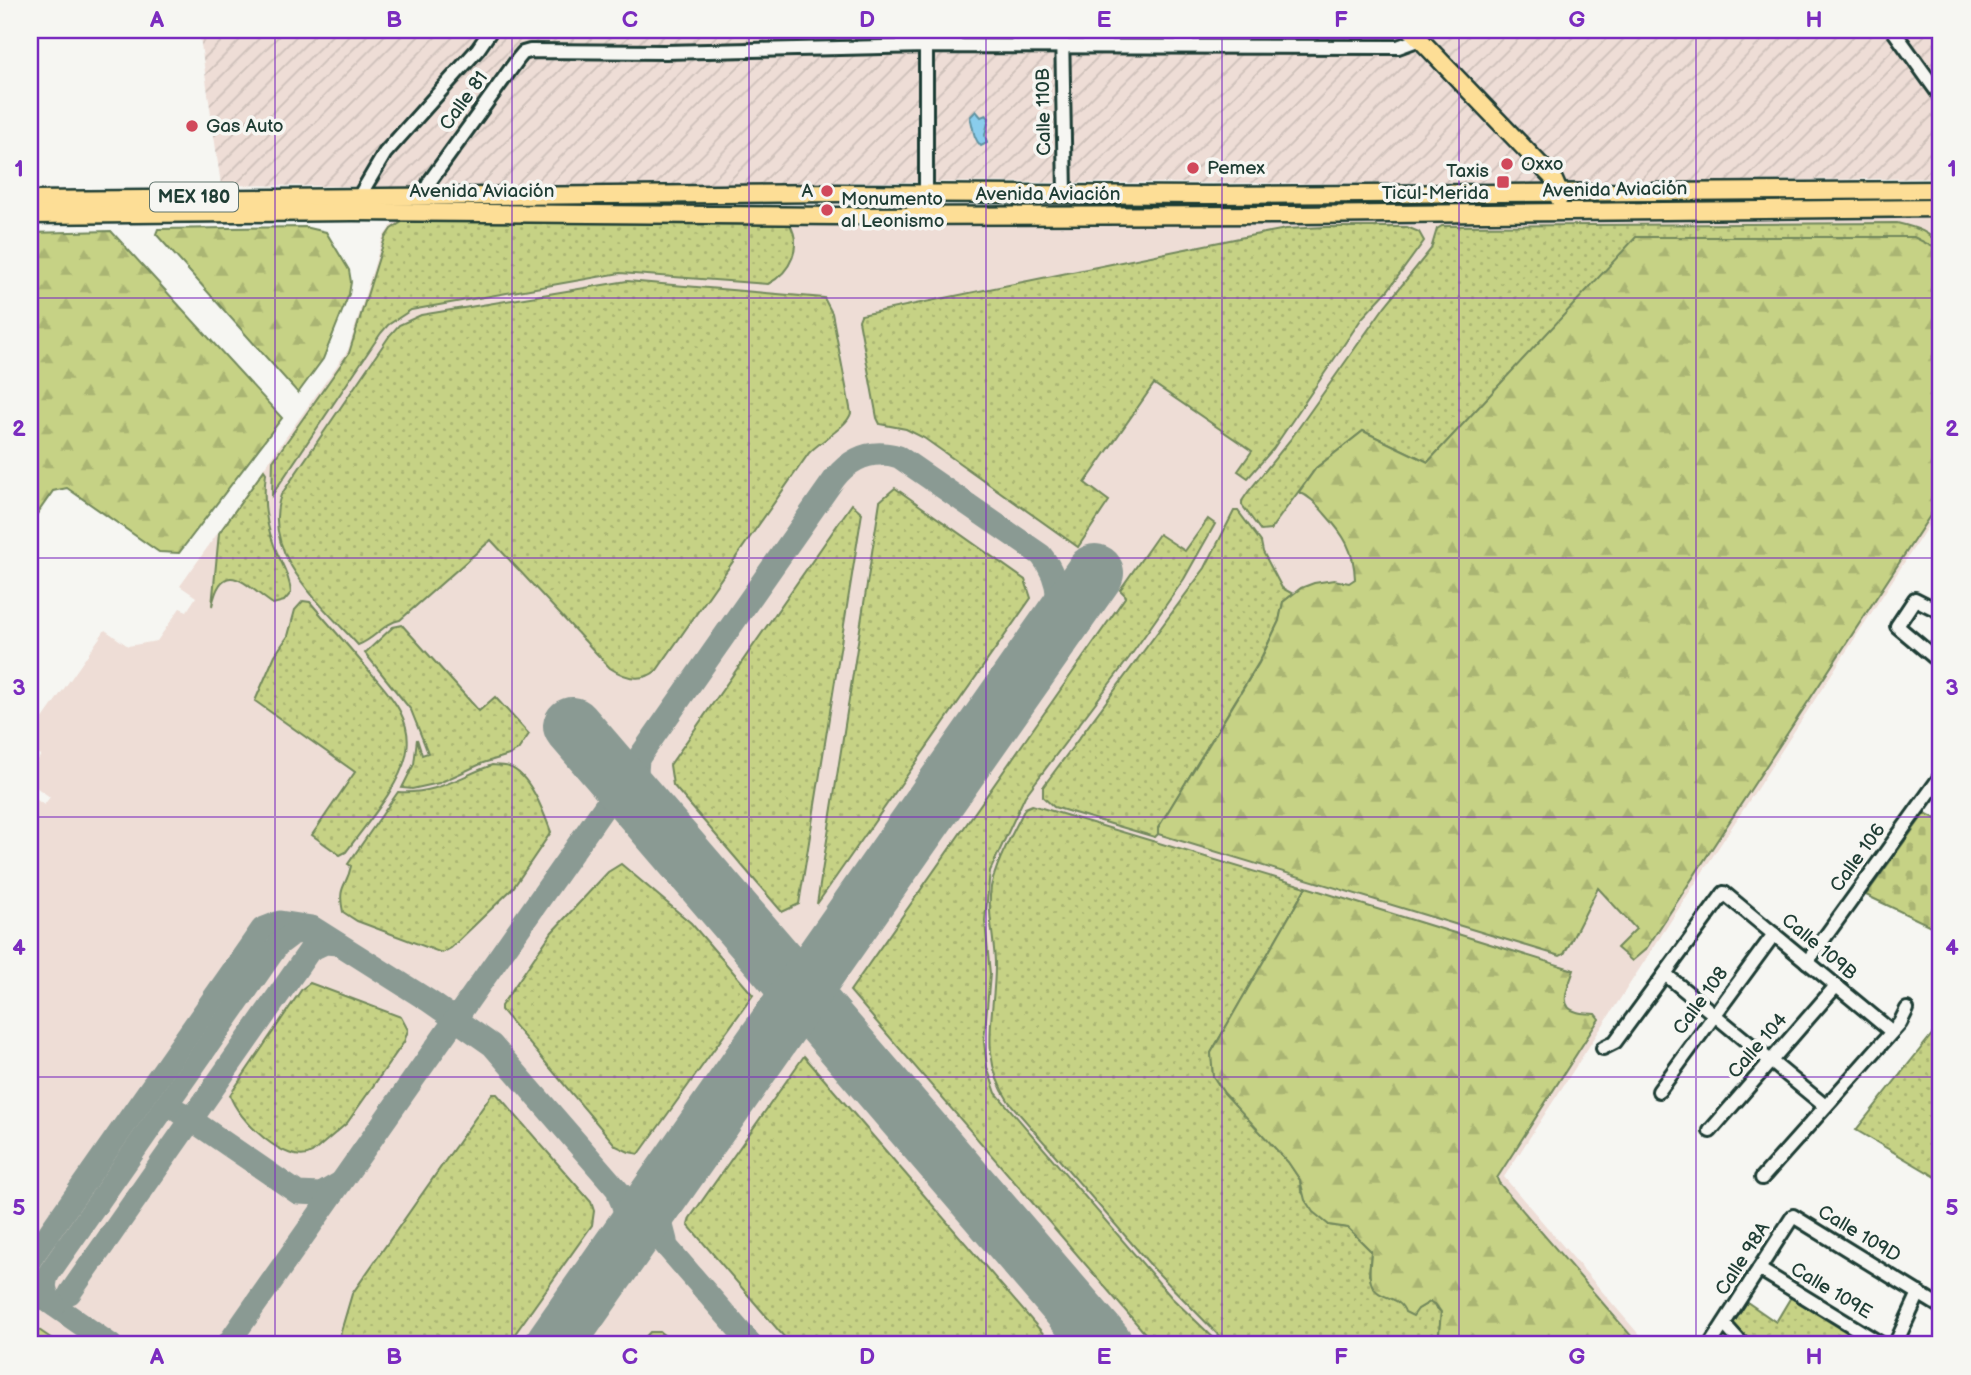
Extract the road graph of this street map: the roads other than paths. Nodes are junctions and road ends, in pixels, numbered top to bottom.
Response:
1 (491, 30) edge
2 (1062, 30) edge
3 (1893, 30) edge
4 (1415, 34) edge
5 (926, 46) junction
6 (1062, 48) junction
7 (1941, 97) edge
8 (403, 135) junction
9 (1941, 190) edge
10 (1559, 192) junction
11 (926, 193) junction
12 (1065, 194) junction
13 (424, 195) junction
14 (30, 200) edge
15 (355, 204) junction
16 (383, 204) junction
17 (1941, 208) edge
18 (1560, 212) junction
19 (30, 215) edge
20 (1941, 612) edge
21 (1941, 663) edge
22 (1941, 776) edge
23 (1773, 934) junction
24 (1807, 962) junction
25 (1665, 974) junction
26 (1836, 986) junction
27 (1907, 1009) dead end
28 (1715, 1015) junction
29 (1891, 1031) junction
30 (1603, 1048) dead end
31 (1771, 1061) junction
32 (1659, 1091) dead end
33 (1825, 1106) junction
34 (1710, 1132) dead end
35 (1762, 1178) dead end
36 (1793, 1216) joint
37 (1759, 1269) junction
38 (1919, 1293) junction
39 (1941, 1307) edge
40 (1724, 1324) junction
41 (1710, 1345) edge
42 (1743, 1345) edge
43 (1883, 1345) edge
44 (1895, 1345) edge

1 - 8 street
2 - 6 street, Calle 110B
3 - 7 street
4 - 6 street, Calle 81
4 - 10 main road
5 - 6 street, Calle 81
5 - 11 street
5 - 13 street, Calle 81
6 - 12 street, Calle 110B
8 - 15 street
8 - 16 street
9 - 10 main road, Avenida Aviación / MEX 180
10 - 12 main road, Avenida Aviación / MEX 180
10 - 18 main road
11 - 12 main road, Avenida Aviación / MEX 180
11 - 13 main road, Avenida Aviación / MEX 180
13 - 16 main road, Avenida Aviación / MEX 180
14 - 15 main road, Avenida Aviación / MEX 180
15 - 16 main road, Avenida Aviación / MEX 180
15 - 19 main road, Avenida Aviación / MEX 180
16 - 18 main road, Avenida Aviación / MEX 180
17 - 18 main road, Avenida Aviación / MEX 180
20 - 21 street
22 - 24 street, Calle 106
23 - 24 street, Calle 109B
23 - 25 street, Calle 109B
23 - 28 street, Calle 108
24 - 26 street, Calle 109B
25 - 28 street
25 - 30 street
26 - 29 street, Calle 109B
26 - 31 street, Calle 104
27 - 29 street
28 - 31 street
28 - 32 street, Calle 108
29 - 33 street
31 - 33 street
31 - 34 street, Calle 104
33 - 35 street
36 - 37 street, Calle 98A
36 - 38 street, Calle 109D
37 - 40 street, Calle 98A
37 - 43 street, Calle 109E
38 - 39 street, Calle 109D
38 - 44 street
40 - 41 street, Calle 98A
40 - 42 street

